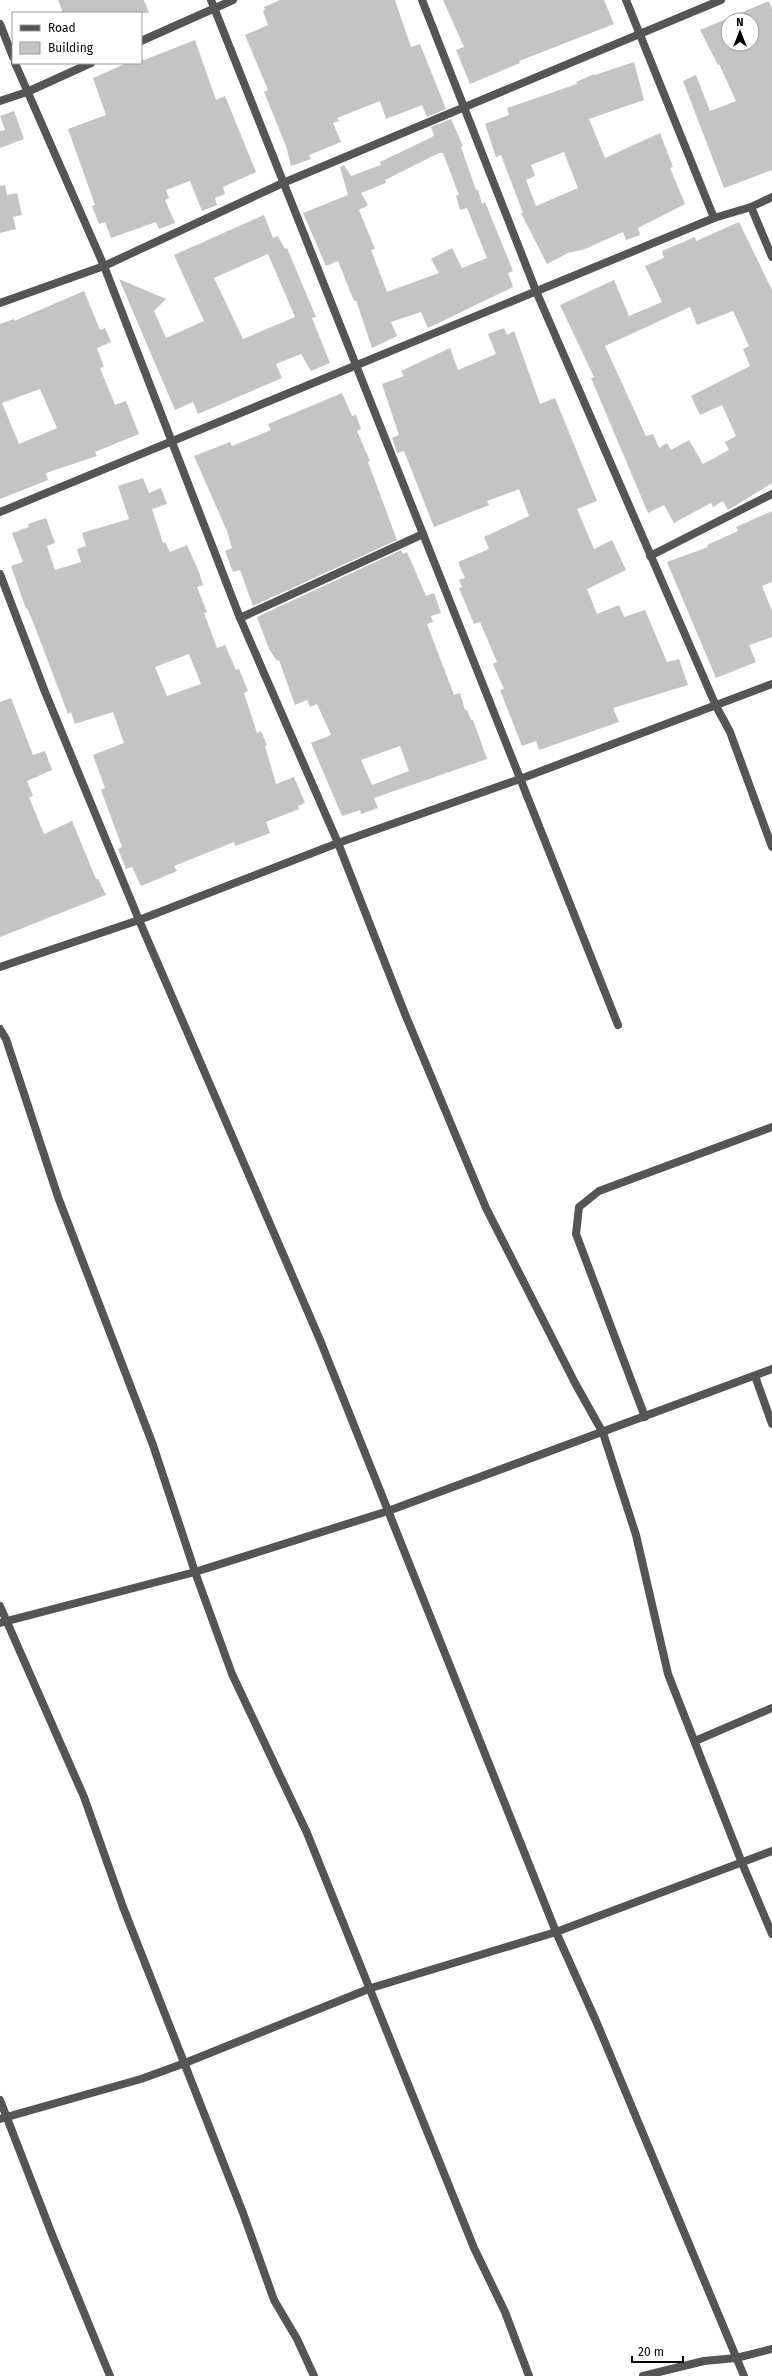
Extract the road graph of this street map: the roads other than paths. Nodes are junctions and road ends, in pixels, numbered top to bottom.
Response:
1 (233, 0) edge
2 (422, 0) edge
3 (626, 0) edge
4 (720, 0) edge
5 (212, 4) edge
6 (0, 24) edge
7 (640, 34) junction
8 (142, 40) edge
9 (12, 54) edge
10 (15, 64) edge
11 (89, 64) edge
12 (26, 92) junction
13 (0, 101) edge
14 (463, 107) junction
15 (283, 183) junction
16 (772, 197) edge
17 (751, 207) junction
18 (714, 218) junction
19 (772, 257) edge
20 (104, 266) junction
21 (536, 291) junction
22 (0, 303) edge
23 (355, 367) junction
24 (170, 442) junction
25 (772, 494) edge
26 (0, 512) edge
27 (423, 534) junction
28 (650, 556) junction
29 (0, 574) edge
30 (240, 618) junction
31 (772, 684) edge
32 (716, 706) junction
33 (520, 779) junction
34 (338, 843) junction
35 (772, 847) edge
36 (139, 920) junction
37 (0, 967) edge
38 (618, 1025) dead end
39 (0, 1029) edge
40 (772, 1127) edge
41 (772, 1370) edge
42 (755, 1376) junction
43 (645, 1417) junction
44 (772, 1424) edge
45 (603, 1433) junction
46 (388, 1511) junction
47 (195, 1572) junction
48 (0, 1606) edge
49 (3, 1622) edge
50 (772, 1708) edge
51 (695, 1741) junction
52 (772, 1851) edge
53 (742, 1864) junction
54 (556, 1932) junction
55 (772, 1934) edge
56 (371, 1988) junction
57 (185, 2063) junction
58 (0, 2100) edge
59 (4, 2118) edge
60 (772, 2349) edge
61 (736, 2358) junction
62 (110, 2376) edge
63 (314, 2376) edge
64 (530, 2376) edge
65 (643, 2376) edge
66 (744, 2376) edge

1 - 5 street
2 - 14 street
3 - 7 street
4 - 7 street
5 - 8 street
5 - 15 street
6 - 9 street
7 - 14 street
7 - 18 street
10 - 12 street
11 - 12 street
12 - 13 street
12 - 20 street
14 - 15 street
14 - 21 street
15 - 20 street
15 - 23 street
16 - 17 street
17 - 18 street
17 - 19 street
18 - 21 street
20 - 22 street
20 - 24 street
21 - 23 street
21 - 28 street
23 - 24 street
23 - 27 street
24 - 26 street
24 - 30 street
25 - 28 street
27 - 30 street
27 - 33 street
28 - 32 street
29 - 36 street
30 - 34 street
31 - 32 street
32 - 33 street
32 - 35 street
33 - 34 street
33 - 38 street
34 - 36 street
34 - 45 street
36 - 37 street
36 - 46 street
39 - 47 street
40 - 43 street
41 - 42 street
42 - 43 street
42 - 44 street
43 - 45 street
45 - 46 street
45 - 51 street
46 - 47 street
46 - 54 street
47 - 49 street
47 - 56 street
48 - 49 street
49 - 57 street
50 - 51 street
51 - 53 street
52 - 53 street
53 - 54 street
53 - 55 street
54 - 56 street
54 - 61 street
56 - 57 street
56 - 64 street
57 - 59 street
57 - 63 street
58 - 59 street
59 - 62 street
60 - 61 street
61 - 65 street
61 - 66 street

